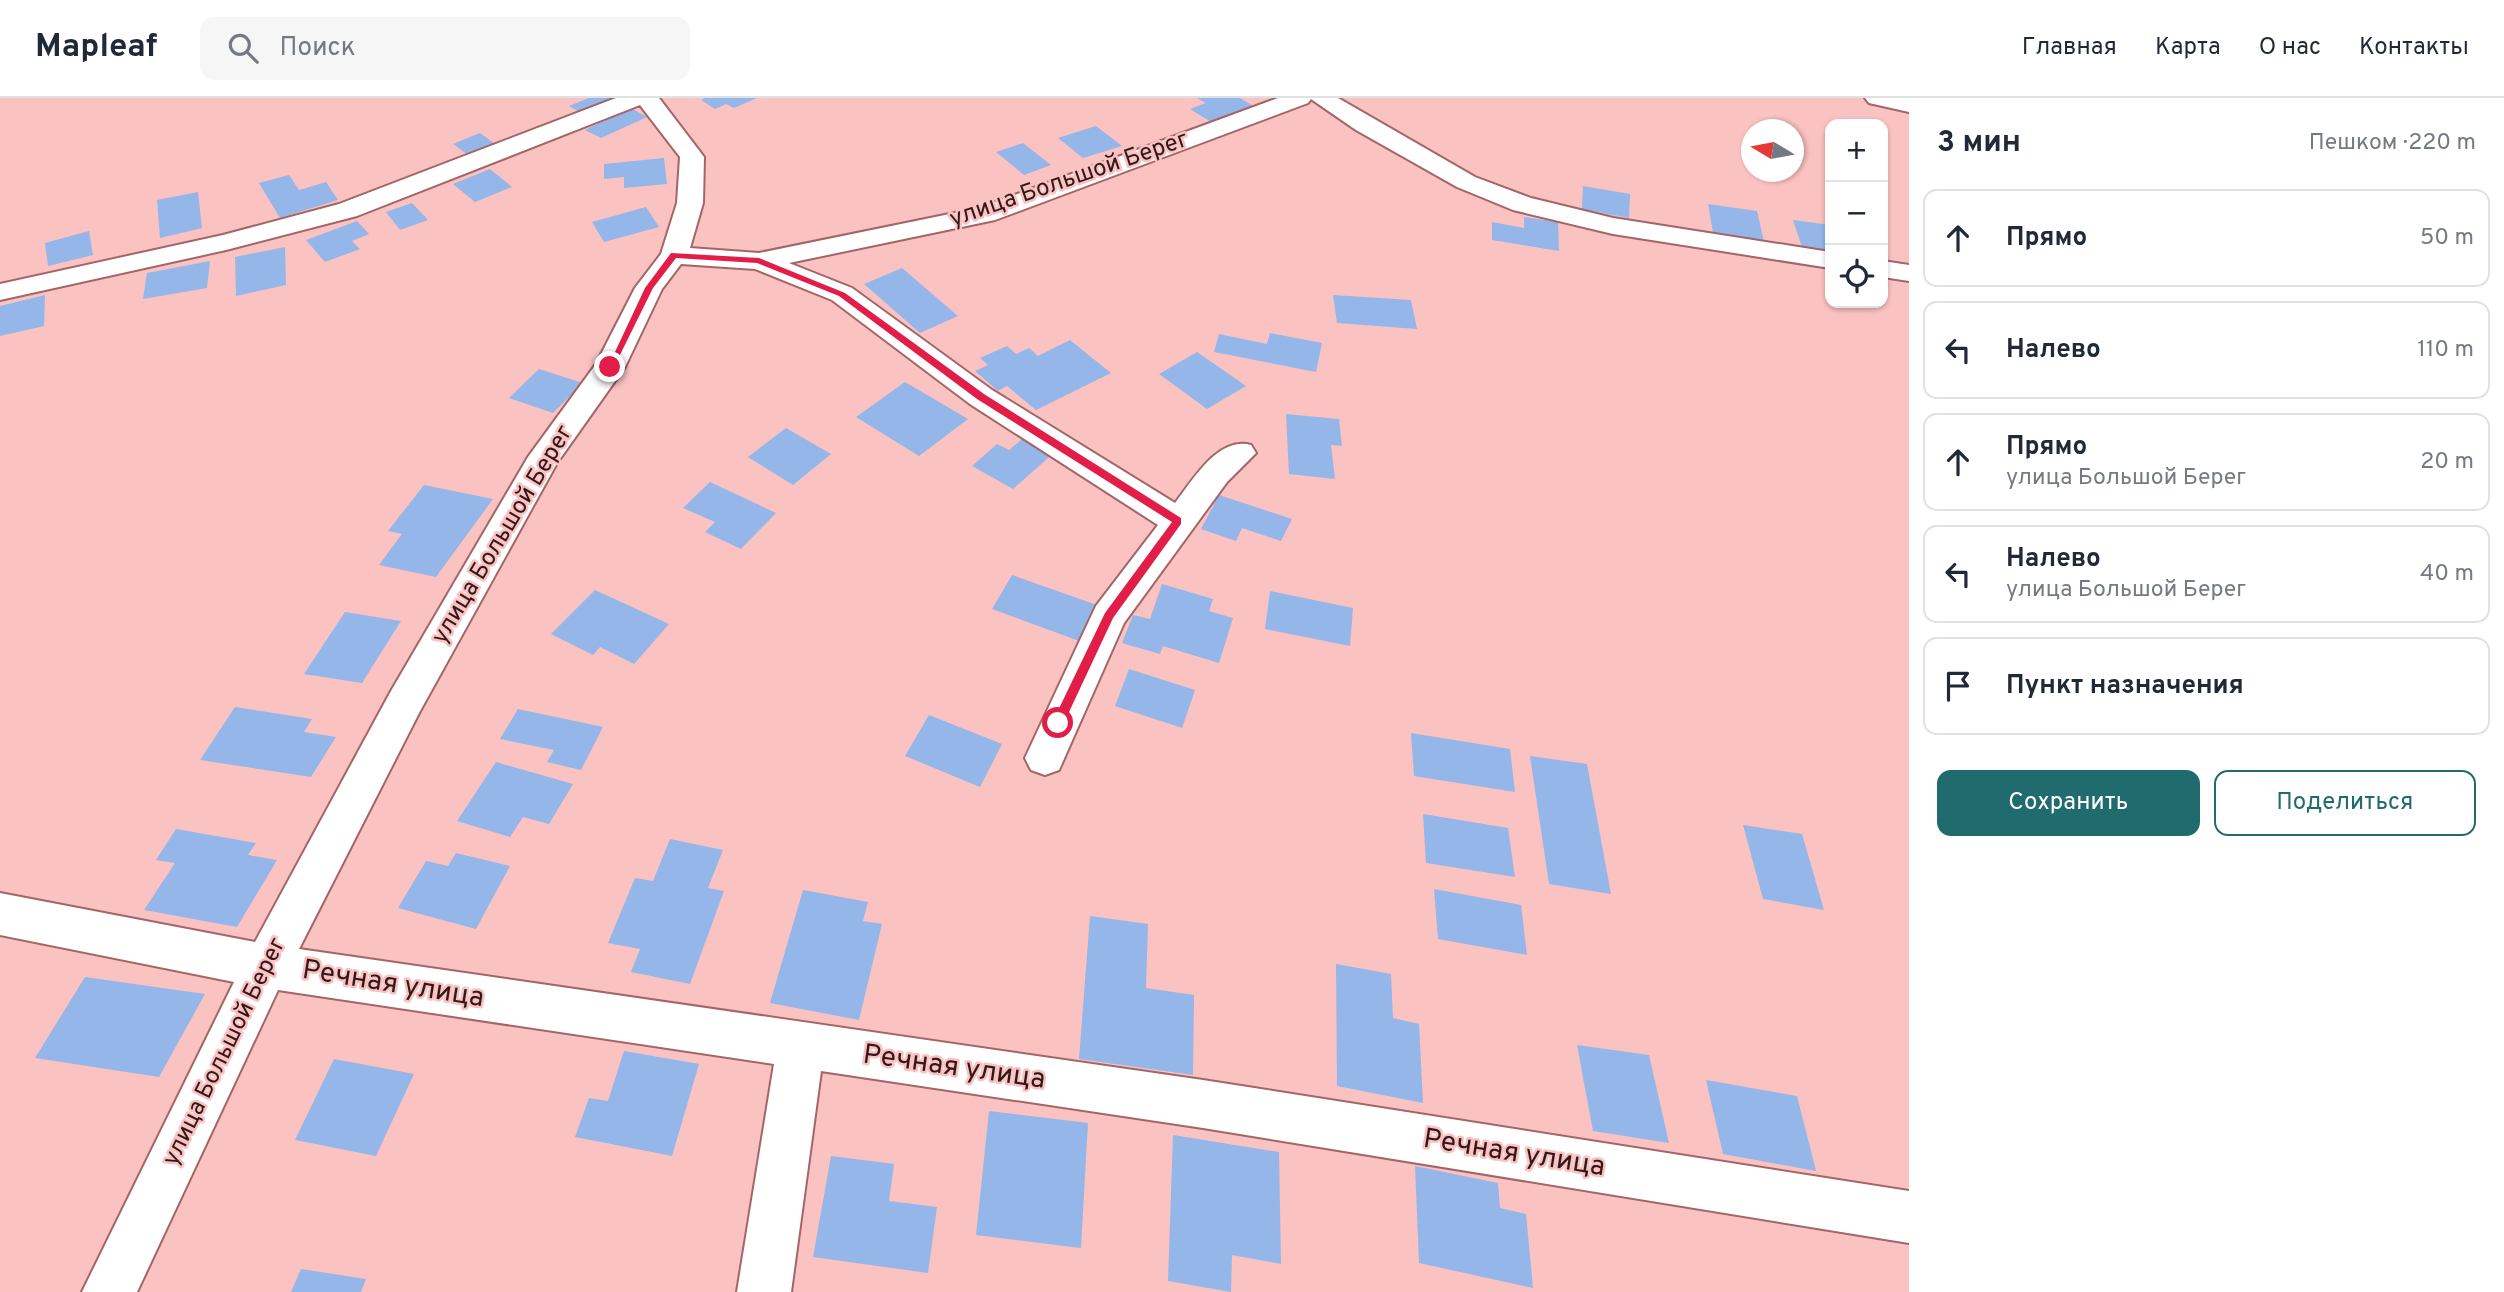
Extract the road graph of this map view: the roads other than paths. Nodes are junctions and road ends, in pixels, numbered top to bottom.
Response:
1 (637, 98) edge
2 (647, 98) edge
3 (1300, 98) edge
4 (1322, 98) edge
5 (1877, 98) edge
6 (1909, 104) edge
7 (674, 255) junction
8 (1825, 259) edge
9 (759, 261) junction
10 (1888, 270) edge
11 (1909, 273) edge
12 (0, 292) edge
13 (1240, 453) dead end
14 (1178, 521) junction
15 (1045, 758) dead end
16 (0, 914) edge
17 (266, 966) junction
18 (801, 1046) junction
19 (1909, 1217) edge
20 (109, 1292) edge
21 (764, 1292) edge

1 - 12 street
2 - 7 street
3 - 9 street, улица Большой Берег
4 - 8 street
5 - 6 street
7 - 9 street, улица Большой Берег
7 - 17 street, улица Большой Берег
9 - 14 street
10 - 11 street
13 - 14 street
14 - 15 street
16 - 17 street, Речная улица
17 - 18 street, Речная улица
17 - 20 street, улица Большой Берег
18 - 19 street, Речная улица
18 - 21 street

